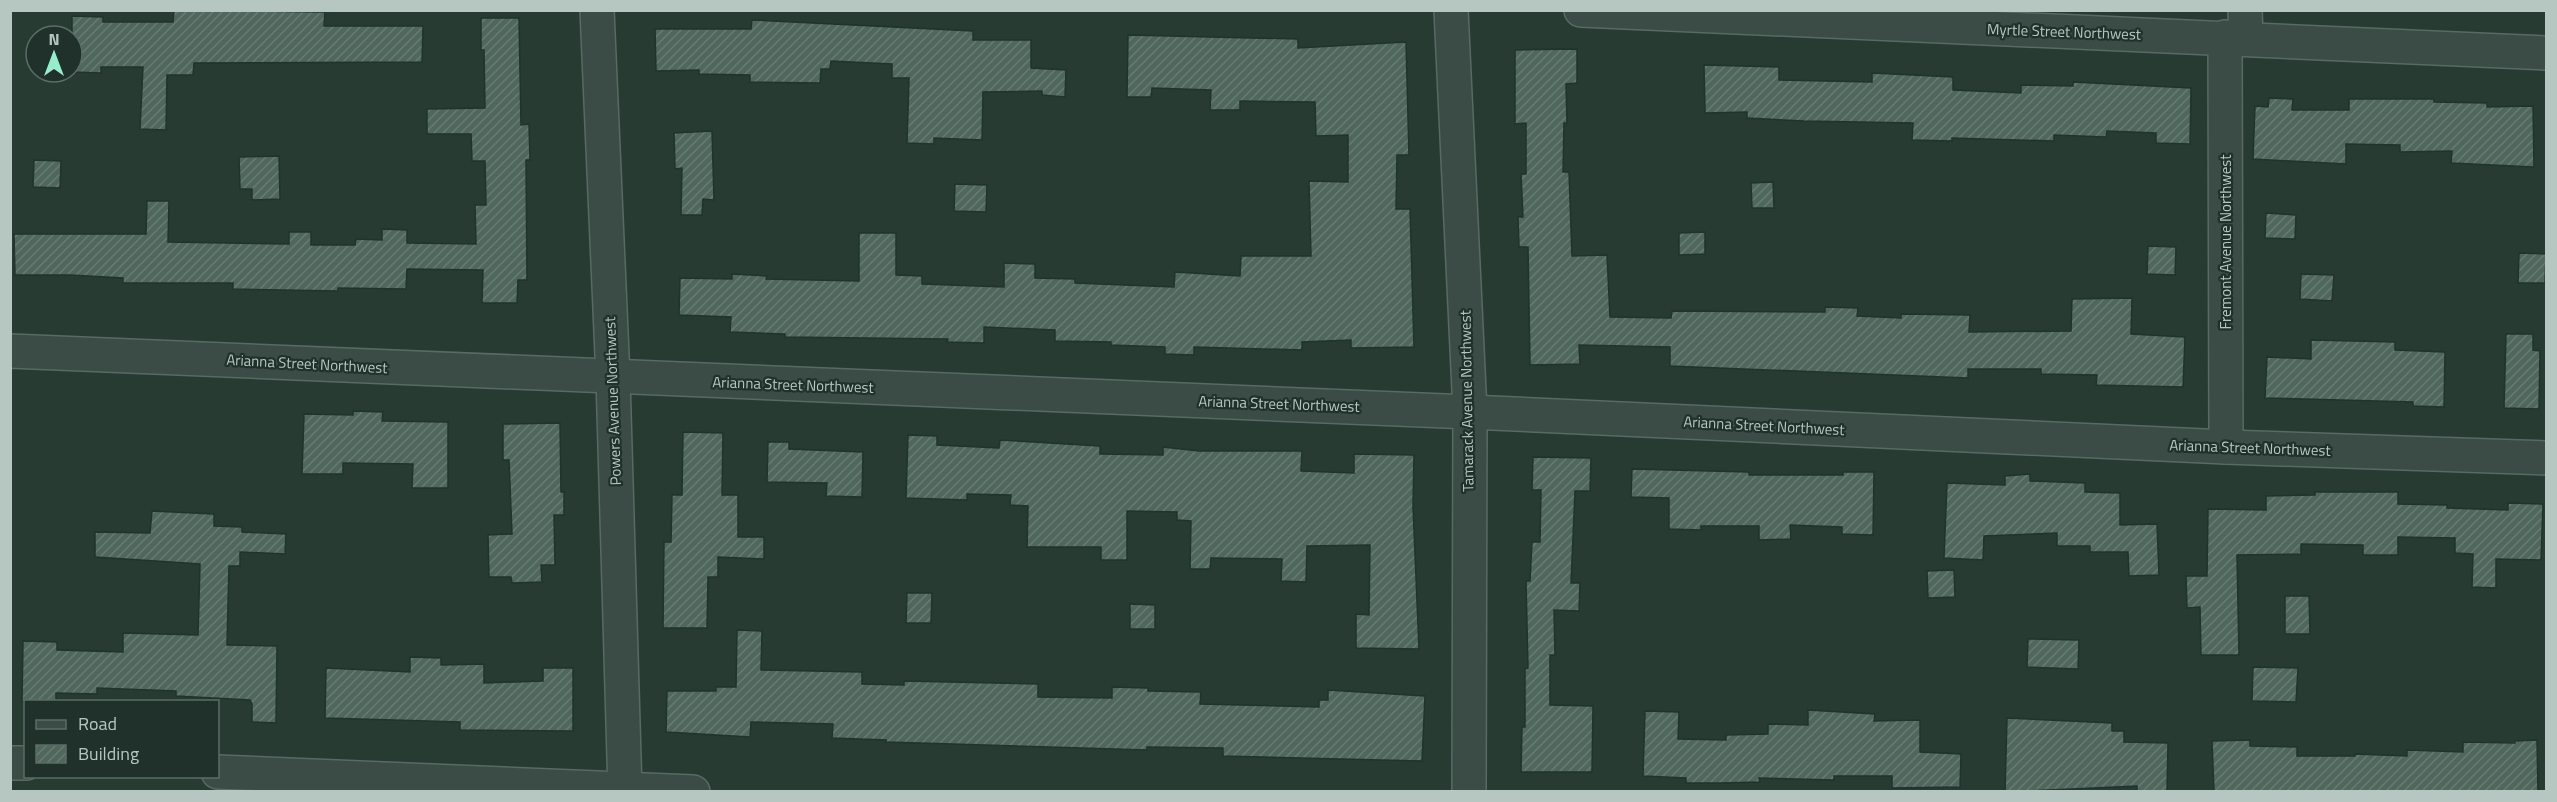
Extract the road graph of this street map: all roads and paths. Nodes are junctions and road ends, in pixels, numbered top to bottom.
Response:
1 (597, 10) edge
2 (1451, 10) edge
3 (1581, 10) edge
4 (1842, 17) edge
5 (2239, 29) edge
6 (2547, 53) edge
7 (10, 351) edge
8 (614, 378) junction
9 (1470, 412) junction
10 (2226, 447) junction
11 (2547, 458) edge
12 (219, 772) edge
13 (625, 790) edge
14 (693, 792) edge
15 (1468, 792) edge

1 - 8 street, Powers Avenue Northwest
2 - 9 street, Tamarack Avenue Northwest
3 - 4 street, Myrtle Street Northwest
4 - 5 street, Myrtle Street Northwest
5 - 6 street, Myrtle Street Northwest
5 - 10 street, Fremont Avenue Northwest
7 - 8 street, Arianna Street Northwest
8 - 9 street, Arianna Street Northwest
8 - 13 street, Powers Avenue Northwest
9 - 10 street, Arianna Street Northwest
9 - 15 street, Tamarack Avenue Northwest
10 - 11 street, Arianna Street Northwest
12 - 13 street
13 - 14 street

